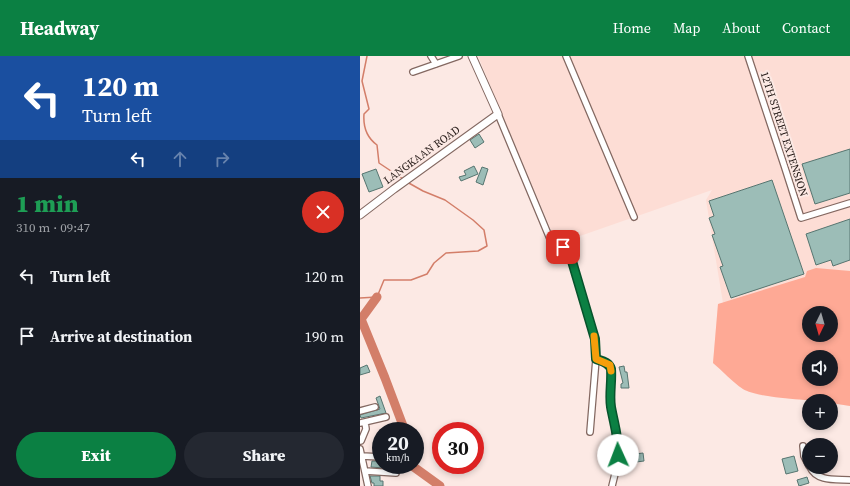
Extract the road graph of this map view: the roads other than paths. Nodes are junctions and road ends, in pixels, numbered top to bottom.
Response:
1 (431, 56) edge
2 (459, 56) edge
3 (472, 56) edge
4 (566, 56) edge
5 (748, 56) edge
6 (436, 64) junction
7 (413, 72) dead end
8 (498, 114) junction
9 (850, 203) edge
10 (360, 215) edge
11 (634, 217) dead end
12 (596, 359) junction
13 (375, 407) dead end
14 (360, 411) edge
15 (386, 417) dead end
16 (362, 422) edge
17 (590, 432) dead end
18 (360, 441) edge
19 (360, 448) edge
20 (362, 456) junction
21 (372, 457) edge
22 (365, 471) junction
23 (372, 471) edge
24 (815, 474) edge
25 (850, 480) edge
26 (368, 486) edge
27 (612, 486) edge

1 - 6 street
2 - 6 street
3 - 8 street
4 - 11 street
5 - 9 street, 12TH STREET EXTENSION
6 - 7 street
8 - 10 street, LANGKAAN ROAD
8 - 12 street
12 - 17 street
12 - 27 street
13 - 14 street
15 - 16 street
16 - 18 street
19 - 20 street
20 - 21 street
20 - 22 street
22 - 23 street
22 - 26 street
24 - 25 street

